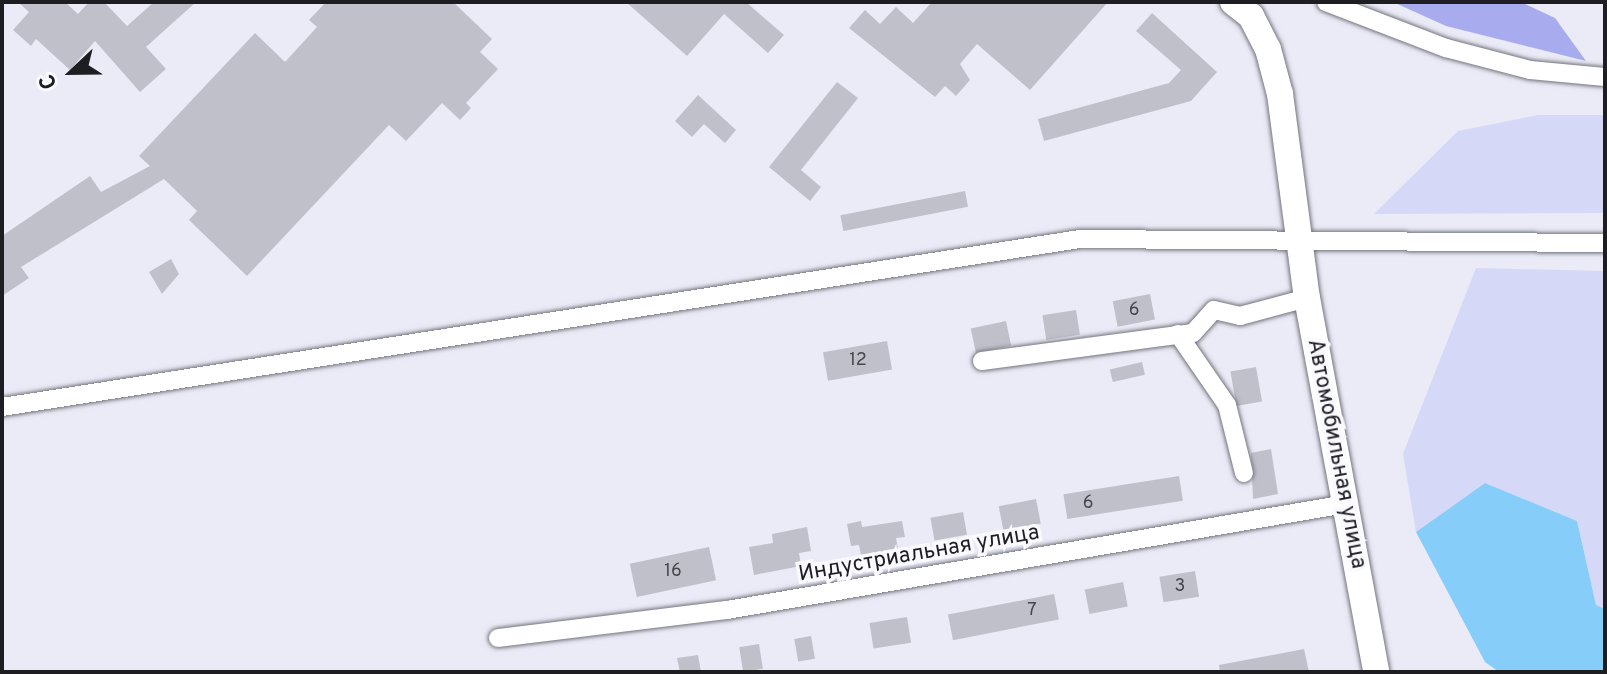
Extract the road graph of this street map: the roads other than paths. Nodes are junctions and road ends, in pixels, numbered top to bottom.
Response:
1 (1233, 2) edge
2 (1326, 2) edge
3 (1605, 77) edge
4 (1300, 236) junction
5 (1605, 243) edge
6 (1307, 298) junction
7 (1178, 334) junction
8 (982, 361) dead end
9 (2, 407) edge
10 (1244, 473) dead end
11 (1346, 504) junction
12 (498, 638) dead end
13 (1376, 672) edge

1 - 4 street, Автомобильная улица
2 - 3 street
4 - 5 street
4 - 6 street, Автомобильная улица
4 - 9 street
6 - 7 street
6 - 11 street, Автомобильная улица
7 - 8 street
7 - 10 street
11 - 12 street, Индустриальная улица
11 - 13 street, Автомобильная улица

